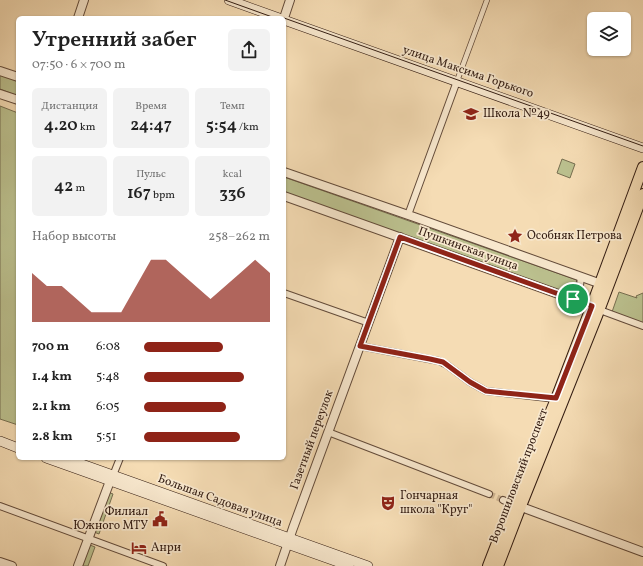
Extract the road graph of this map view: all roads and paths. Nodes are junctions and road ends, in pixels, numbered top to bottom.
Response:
1 (84, 0) edge
2 (229, 0) edge
3 (290, 0) edge
4 (487, 0) edge
5 (79, 16) edge
6 (273, 16) edge
7 (285, 16) edge
8 (286, 20) edge
9 (0, 70) edge
10 (16, 76) edge
11 (457, 81) junction
12 (0, 94) edge
13 (16, 99) edge
14 (643, 148) edge
15 (643, 167) edge
16 (286, 173) edge
17 (643, 194) edge
18 (286, 197) edge
19 (408, 215) junction
20 (400, 237) junction
21 (580, 276) junction
22 (604, 285) junction
23 (286, 294) edge
24 (573, 299) junction
25 (595, 308) junction
26 (369, 323) junction
27 (643, 326) edge
28 (360, 346) junction
29 (556, 398) junction
30 (328, 432) junction
31 (0, 435) edge
32 (16, 440) edge
33 (0, 442) edge
34 (16, 447) edge
35 (53, 460) edge
36 (70, 460) edge
37 (119, 460) edge
38 (112, 478) junction
39 (489, 494) tunnel mouth
40 (512, 503) junction
41 (0, 506) edge
42 (88, 539) junction
43 (288, 541) junction
44 (643, 552) edge
45 (0, 562) edge
46 (12, 566) edge
47 (78, 566) edge
48 (164, 566) edge
49 (280, 566) edge
50 (349, 566) edge
51 (368, 566) edge
52 (488, 566) edge
53 (498, 566) edge

1 - 5 street
2 - 6 main road
3 - 7 street
4 - 11 street
8 - 11 main road, улица Максима Горького
9 - 10 street
11 - 14 main road, улица Максима Горького
11 - 19 street
12 - 13 street
15 - 22 main road, Ворошиловский проспект
16 - 19 street, Пушкинская улица
17 - 22 main road, Ворошиловский проспект
18 - 20 street, Пушкинская улица
19 - 21 street, Пушкинская улица
20 - 24 street, Пушкинская улица
20 - 26 street, Газетный переулок
21 - 22 street, Пушкинская улица
21 - 24 street
22 - 25 main road, Ворошиловский проспект
23 - 26 street
24 - 25 street, Пушкинская улица
25 - 27 street, Пушкинская улица
25 - 29 main road, Ворошиловский проспект
25 - 40 main road, Ворошиловский проспект
26 - 28 street, Газетный переулок
28 - 29 street
28 - 30 street, Газетный переулок
29 - 40 main road, Ворошиловский проспект
30 - 39 street
30 - 43 street, Газетный переулок
31 - 32 main road
33 - 34 main road
35 - 38 main road, Большая Садовая улица
36 - 38 main road, Большая Садовая улица
37 - 38 street
38 - 42 street
38 - 43 main road, Большая Садовая улица
40 - 44 street
40 - 52 main road, Ворошиловский проспект
40 - 53 main road, Ворошиловский проспект
41 - 42 street
42 - 47 street
42 - 48 street
43 - 49 street, Газетный переулок
43 - 50 main road, Большая Садовая улица
43 - 51 main road, Большая Садовая улица
45 - 46 street

